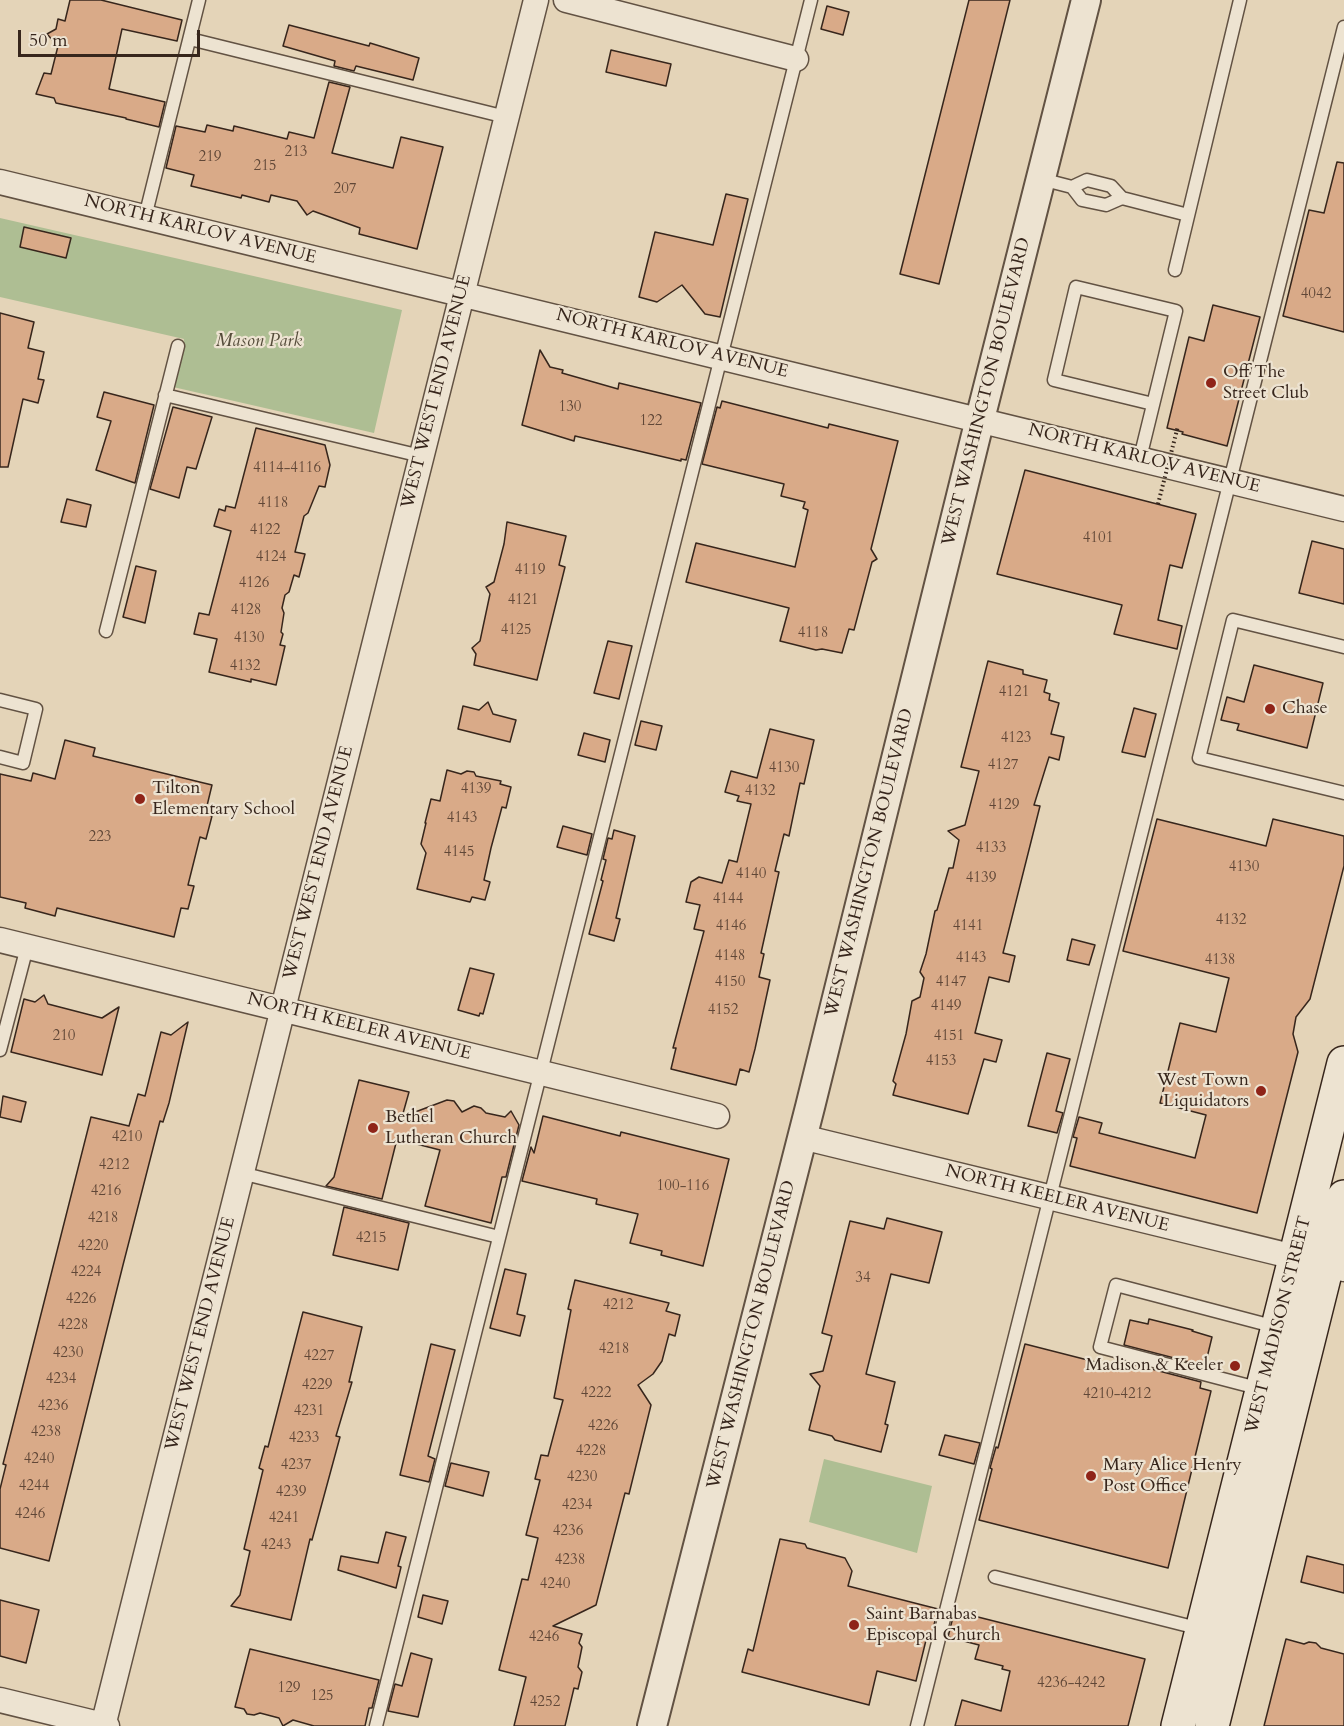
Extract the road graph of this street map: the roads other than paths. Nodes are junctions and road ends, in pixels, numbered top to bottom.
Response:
1 (200, 0) edge
2 (536, 0) edge
3 (566, 0) edge
4 (811, 0) edge
5 (1086, 0) edge
6 (1240, 0) edge
7 (1344, 27) edge
8 (190, 39) junction
9 (796, 59) junction
10 (506, 117) junction
11 (1041, 179) junction
12 (0, 182) edge
13 (1072, 187) junction
14 (1122, 198) junction
15 (1188, 215) junction
16 (145, 217) junction
17 (1175, 270) dead end
18 (462, 294) junction
19 (178, 346) dead end
20 (721, 356) junction
21 (165, 395) junction
22 (1153, 404) junction
23 (980, 419) junction
24 (421, 456) junction
25 (1140, 458) junction
26 (1230, 481) junction
27 (1344, 509) edge
28 (106, 631) dead end
29 (1344, 647) edge
30 (0, 700) edge
31 (0, 758) edge
32 (1344, 793) edge
33 (0, 940) edge
34 (27, 946) junction
35 (283, 1009) junction
36 (0, 1050) edge
37 (1344, 1063) edge
38 (541, 1072) junction
39 (717, 1116) dead end
40 (802, 1137) junction
41 (241, 1173) junction
42 (1048, 1197) junction
43 (1344, 1197) edge
44 (499, 1237) junction
45 (1320, 1263) edge
46 (1278, 1327) junction
47 (1263, 1389) junction
48 (995, 1577) dead end
49 (1202, 1629) junction
50 (0, 1700) edge
51 (104, 1726) edge
52 (376, 1726) edge
53 (652, 1726) edge
54 (917, 1726) edge
55 (1178, 1726) edge
56 (1212, 1726) edge

1 - 8 lane
2 - 10 street, WEST WEST END AVENUE
3 - 9 street
4 - 9 lane
5 - 11 street, WEST WASHINGTON BOULEVARD
6 - 15 lane
7 - 26 lane
8 - 10 lane
8 - 16 lane
9 - 20 lane
10 - 18 street, WEST WEST END AVENUE
11 - 13 lane
11 - 23 street, WEST WASHINGTON BOULEVARD
12 - 16 street, NORTH KARLOV AVENUE
13 - 14 lane
13 - 14 lane
14 - 15 lane
15 - 17 lane
16 - 18 street, NORTH KARLOV AVENUE
18 - 20 street, NORTH KARLOV AVENUE
18 - 24 street, WEST WEST END AVENUE
19 - 21 lane
20 - 23 street, NORTH KARLOV AVENUE
20 - 38 lane
21 - 24 lane
21 - 28 lane
22 - 22 lane
22 - 25 lane
23 - 25 street, NORTH KARLOV AVENUE
23 - 40 street, WEST WASHINGTON BOULEVARD
24 - 35 street, WEST WEST END AVENUE
25 - 26 street, NORTH KARLOV AVENUE
26 - 27 street, NORTH KARLOV AVENUE
26 - 42 lane
29 - 32 lane
30 - 31 lane
33 - 34 street, NORTH KEELER AVENUE
34 - 35 street, NORTH KEELER AVENUE
34 - 36 lane
35 - 38 street, NORTH KEELER AVENUE
35 - 41 street, WEST WEST END AVENUE
37 - 45 main road, WEST MADISON STREET
38 - 39 street, NORTH KEELER AVENUE
38 - 44 lane
40 - 42 street, NORTH KEELER AVENUE
40 - 53 street, WEST WASHINGTON BOULEVARD
41 - 44 lane
41 - 51 street, WEST WEST END AVENUE
42 - 45 street, NORTH KEELER AVENUE
42 - 54 lane
43 - 45 main road, WEST MADISON STREET
44 - 52 lane
45 - 46 main road, WEST MADISON STREET
45 - 56 main road, WEST MADISON STREET
46 - 47 main road, WEST MADISON STREET
46 - 47 lane
47 - 49 main road, WEST MADISON STREET
48 - 49 lane
49 - 55 main road, WEST MADISON STREET
50 - 51 street

